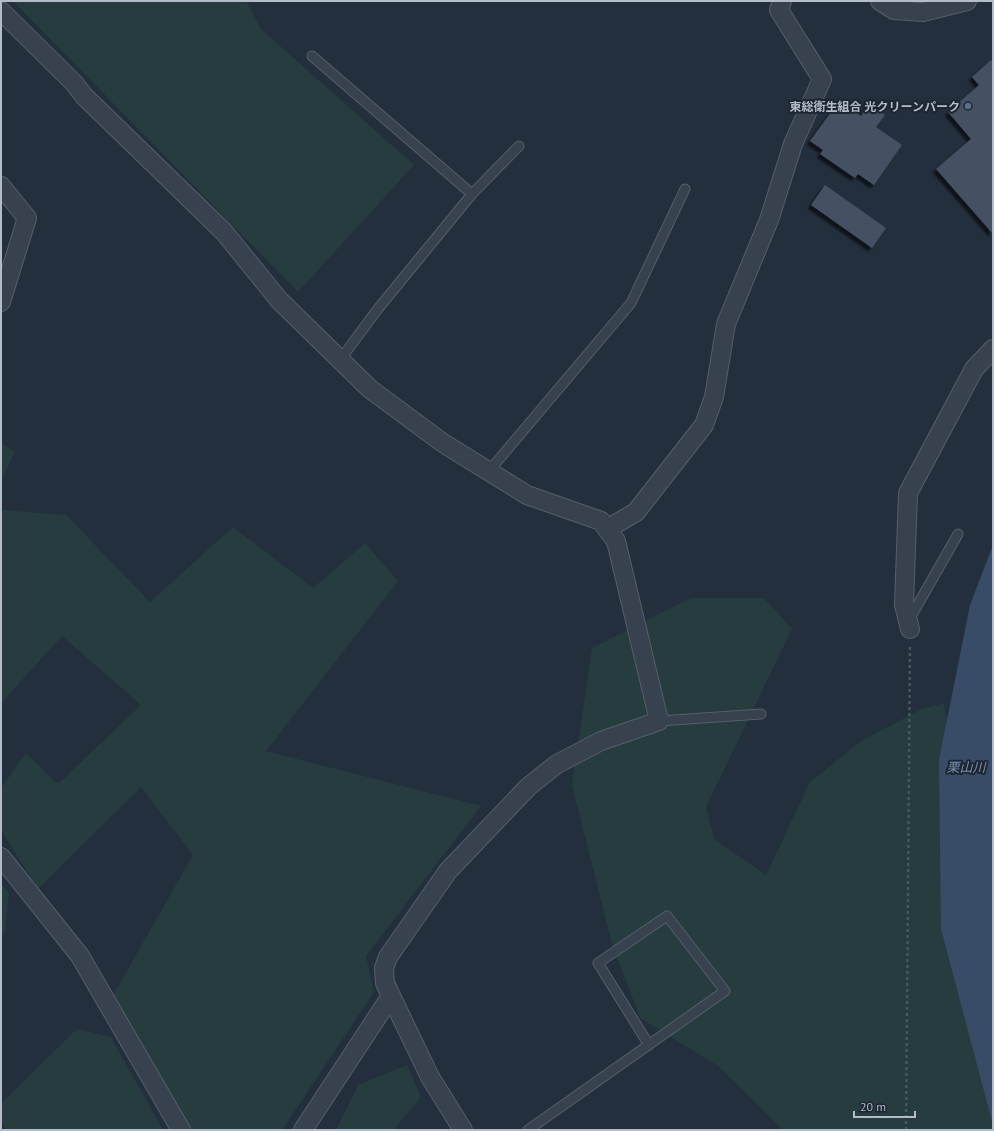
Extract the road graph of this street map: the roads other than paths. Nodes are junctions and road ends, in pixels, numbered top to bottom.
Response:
1 (782, 1) edge
2 (880, 1) edge
3 (967, 1) edge
4 (1, 11) edge
5 (312, 56) dead end
6 (519, 146) dead end
7 (1, 186) edge
8 (685, 189) dead end
9 (472, 194) junction
10 (1, 302) edge
11 (993, 349) edge
12 (340, 360) junction
13 (488, 471) junction
14 (607, 529) junction
15 (958, 534) dead end
16 (909, 625) joint
17 (761, 714) dead end
18 (659, 721) junction
19 (1, 857) edge
20 (391, 996) junction
21 (649, 1045) junction
22 (182, 1130) edge
23 (303, 1130) edge
24 (463, 1130) edge
25 (528, 1130) edge

1 - 14 street
2 - 3 street
4 - 12 street
5 - 9 lane
6 - 9 lane
7 - 10 street
8 - 13 lane
9 - 12 lane
11 - 16 street
12 - 13 street
13 - 14 street
14 - 18 street
15 - 16 lane
17 - 18 lane
18 - 20 street
19 - 22 street
20 - 23 street
20 - 24 street
21 - 21 lane
21 - 25 lane

